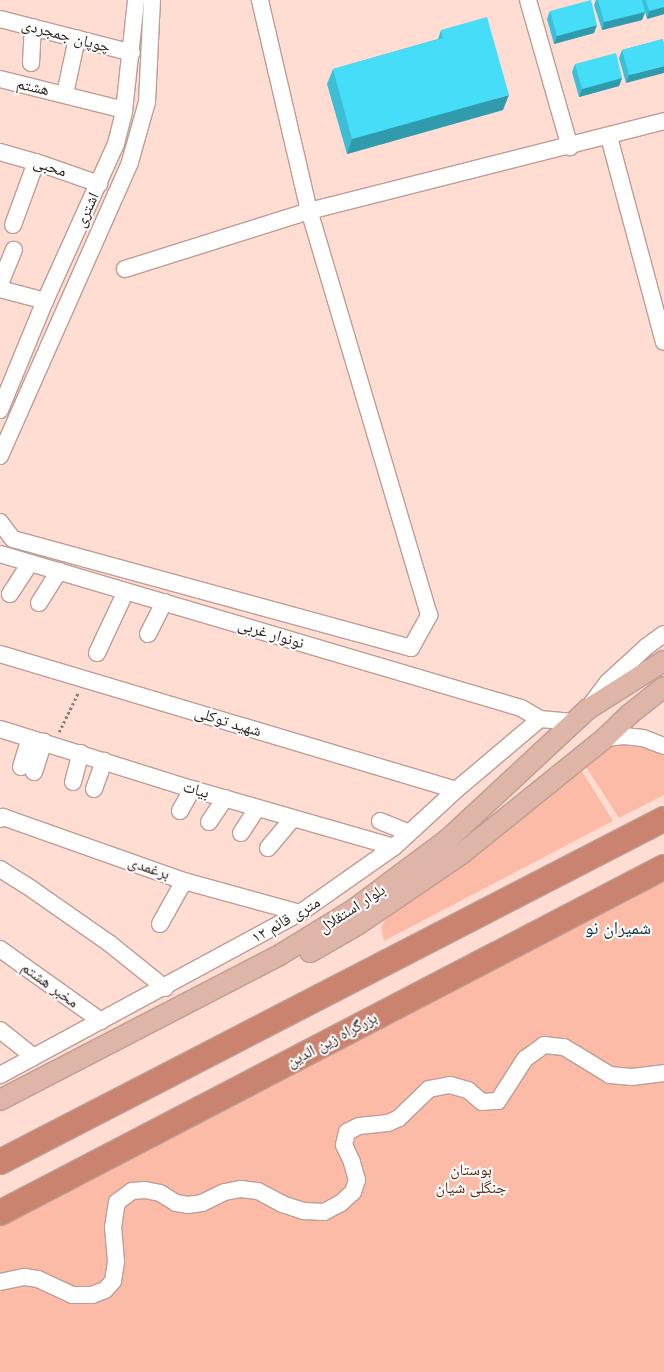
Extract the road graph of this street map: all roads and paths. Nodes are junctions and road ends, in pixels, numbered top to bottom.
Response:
1 (136, 0) edge
2 (152, 0) edge
3 (260, 0) edge
4 (528, 0) edge
5 (0, 19) edge
6 (33, 27) junction
7 (77, 38) junction
8 (132, 53) junction
9 (30, 63) dead end
10 (0, 79) edge
11 (65, 94) junction
12 (120, 110) dead end
13 (664, 121) edge
14 (609, 137) junction
15 (570, 147) junction
16 (0, 152) edge
17 (36, 162) junction
18 (100, 184) junction
19 (309, 211) junction
20 (13, 225) dead end
21 (14, 250) dead end
22 (125, 270) dead end
23 (0, 284) edge
24 (0, 289) edge
25 (45, 301) junction
26 (664, 342) edge
27 (0, 410) edge
28 (0, 456) edge
29 (0, 522) edge
30 (0, 554) edge
31 (30, 563) junction
32 (59, 571) junction
33 (126, 591) junction
34 (10, 594) dead end
35 (164, 602) junction
36 (39, 603) dead end
37 (148, 634) dead end
38 (664, 634) edge
39 (97, 653) dead end
40 (0, 654) edge
41 (664, 661) edge
42 (85, 679) junction
43 (664, 687) edge
44 (588, 709) junction
45 (540, 719) junction
46 (573, 722) junction
47 (0, 729) edge
48 (605, 738) junction
49 (42, 742) junction
50 (664, 746) edge
51 (546, 748) junction
52 (80, 754) junction
53 (104, 761) junction
54 (28, 770) dead end
55 (73, 782) dead end
56 (94, 789) dead end
57 (192, 789) junction
58 (456, 790) junction
59 (225, 798) junction
60 (483, 806) junction
61 (257, 808) junction
62 (180, 812) dead end
63 (0, 819) edge
64 (292, 819) junction
65 (664, 819) edge
66 (380, 821) dead end
67 (210, 822) dead end
68 (501, 822) junction
69 (241, 833) dead end
70 (409, 834) junction
71 (394, 847) junction
72 (268, 848) dead end
73 (664, 866) edge
74 (0, 870) edge
75 (184, 880) junction
76 (300, 913) junction
77 (160, 924) dead end
78 (0, 949) edge
79 (165, 988) junction
80 (101, 1021) junction
81 (0, 1030) edge
82 (34, 1057) junction
83 (664, 1073) edge
84 (0, 1075) edge
85 (0, 1100) edge
86 (0, 1114) edge
87 (0, 1162) edge
88 (0, 1213) edge
89 (0, 1282) edge

1 - 8 street, اشتری
2 - 28 street
3 - 19 street
4 - 15 street
5 - 6 street, چوپان جمجردی
6 - 7 street, چوپان جمجردی
6 - 9 street
7 - 8 street, چوپان جمجردی
7 - 11 street, هشتم
8 - 18 street, اشتری
10 - 11 street, هشتم
11 - 12 street, هشتم
13 - 14 street
14 - 15 street
14 - 26 street
15 - 19 street
16 - 17 street, محبی
17 - 18 street, محبی
17 - 20 street
18 - 25 street, اشتری
19 - 22 street
19 - 29 street
21 - 23 street
24 - 25 street
25 - 27 street, اشتری
30 - 31 street, نونوار غربی
31 - 32 street, نونوار غربی
31 - 34 street
32 - 33 street, نونوار غربی
32 - 36 street
33 - 35 street, نونوار غربی
33 - 39 street
35 - 37 street
35 - 45 street, نونوار غربی
38 - 44 street
40 - 42 street, شهید توکلی
41 - 44 main road, بلوار استقلال
42 - 49 path
42 - 58 street, شهید توکلی
43 - 48 main road, بلوار استقلال
44 - 46 main road, بلوار استقلال
45 - 46 street
45 - 51 street
45 - 58 street, ۱۲ متری قائم
46 - 51 main road, بلوار استقلال
47 - 49 street, بیات
48 - 50 street
48 - 68 main road, بلوار استقلال
49 - 52 street, بیات
49 - 54 street
51 - 60 main road, بلوار استقلال
52 - 53 street, بیات
52 - 55 street
53 - 56 street
53 - 57 street, بیات
57 - 59 street, بیات
57 - 62 street
58 - 70 street, ۱۲ متری قائم
59 - 61 street, بیات
59 - 67 street
60 - 68 main road
60 - 85 main road, بلوار استقلال
61 - 64 street, بیات
61 - 69 street
63 - 75 street, برغمدی
64 - 71 street, بیات
64 - 72 street
65 - 87 highway
66 - 70 street
68 - 86 main road, بلوار استقلال
70 - 71 street, ۱۲ متری قائم
71 - 76 street, ۱۲ متری قائم
73 - 88 highway, بزرگراه زین الدین
74 - 79 street
75 - 76 street, برغمدی
75 - 77 street
76 - 79 street, ۱۲ متری قائم
78 - 80 street, مخبر هشتم
79 - 80 street, ۱۲ متری قائم
80 - 82 street, ۱۲ متری قائم
81 - 82 street
82 - 84 street, ۱۲ متری قائم
83 - 89 street

